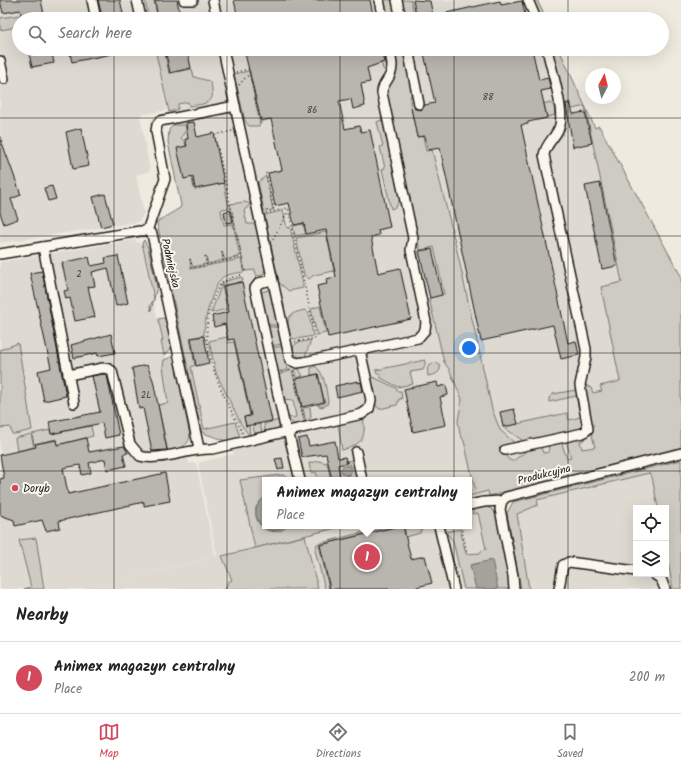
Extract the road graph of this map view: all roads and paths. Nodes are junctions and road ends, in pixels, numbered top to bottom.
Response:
1 (92, 0) edge
2 (137, 0) edge
3 (184, 0) edge
4 (192, 0) edge
5 (213, 0) edge
6 (379, 0) edge
7 (397, 0) edge
8 (528, 0) edge
9 (95, 12) edge
10 (140, 12) edge
11 (216, 12) edge
12 (382, 12) edge
13 (400, 12) edge
14 (533, 12) edge
15 (225, 56) edge
16 (390, 56) edge
17 (410, 56) edge
18 (549, 56) edge
19 (0, 61) edge
20 (233, 73) dead end
21 (250, 73) junction
22 (4, 79) dead end
23 (236, 87) dead end
24 (420, 104) dead end
25 (236, 106) junction
26 (261, 125) dead end
27 (241, 130) junction
28 (266, 173) dead end
29 (274, 211) junction
30 (288, 211) junction
31 (263, 214) dead end
32 (147, 231) junction
33 (272, 242) dead end
34 (43, 247) junction
35 (222, 252) dead end
36 (0, 254) edge
37 (205, 256) dead end
38 (242, 257) junction
39 (190, 259) dead end
40 (224, 261) junction
41 (207, 265) junction
42 (245, 272) dead end
43 (241, 275) dead end
44 (272, 280) junction
45 (286, 344) junction
46 (360, 350) junction
47 (273, 374) junction
48 (68, 375) junction
49 (74, 403) dead end
50 (306, 427) junction
51 (287, 432) junction
52 (246, 441) junction
53 (199, 448) junction
54 (505, 450) dead end
55 (356, 452) dead end
56 (681, 453) edge
57 (299, 477) edge
58 (361, 477) edge
59 (502, 501) junction
60 (472, 504) edge
61 (440, 529) edge
62 (462, 529) edge
63 (467, 553) dead end
64 (432, 568) dead end
65 (428, 569) dead end
66 (633, 571) edge
67 (659, 577) edge
68 (454, 589) edge
69 (514, 589) edge
70 (559, 589) edge
71 (665, 589) edge

1 - 9 street
2 - 10 street
3 - 4 street
5 - 11 street
6 - 12 street
7 - 13 street
8 - 14 street
15 - 25 street
16 - 46 street
17 - 24 street
18 - 54 street
19 - 22 street
20 - 21 path
21 - 23 path
21 - 26 path
25 - 27 street
25 - 32 street
27 - 38 path
27 - 44 street
28 - 29 path
29 - 30 path
29 - 31 path
30 - 33 path
30 - 45 path
32 - 34 street, Podmiejska
32 - 53 street, Podmiejska
34 - 36 street, Podmiejska
34 - 48 street
35 - 40 path
37 - 41 path
38 - 40 path
38 - 42 path
39 - 41 path
40 - 41 path
43 - 52 path
44 - 45 street
44 - 47 street
45 - 46 street
46 - 50 street
47 - 50 path
47 - 51 street
48 - 49 street
48 - 53 street
50 - 51 street
51 - 52 street
51 - 57 street
52 - 53 street
55 - 58 street
56 - 59 street, Produkcyjna
59 - 60 street
59 - 69 street
61 - 68 street
62 - 63 path
64 - 65 path
66 - 70 street
67 - 71 street

